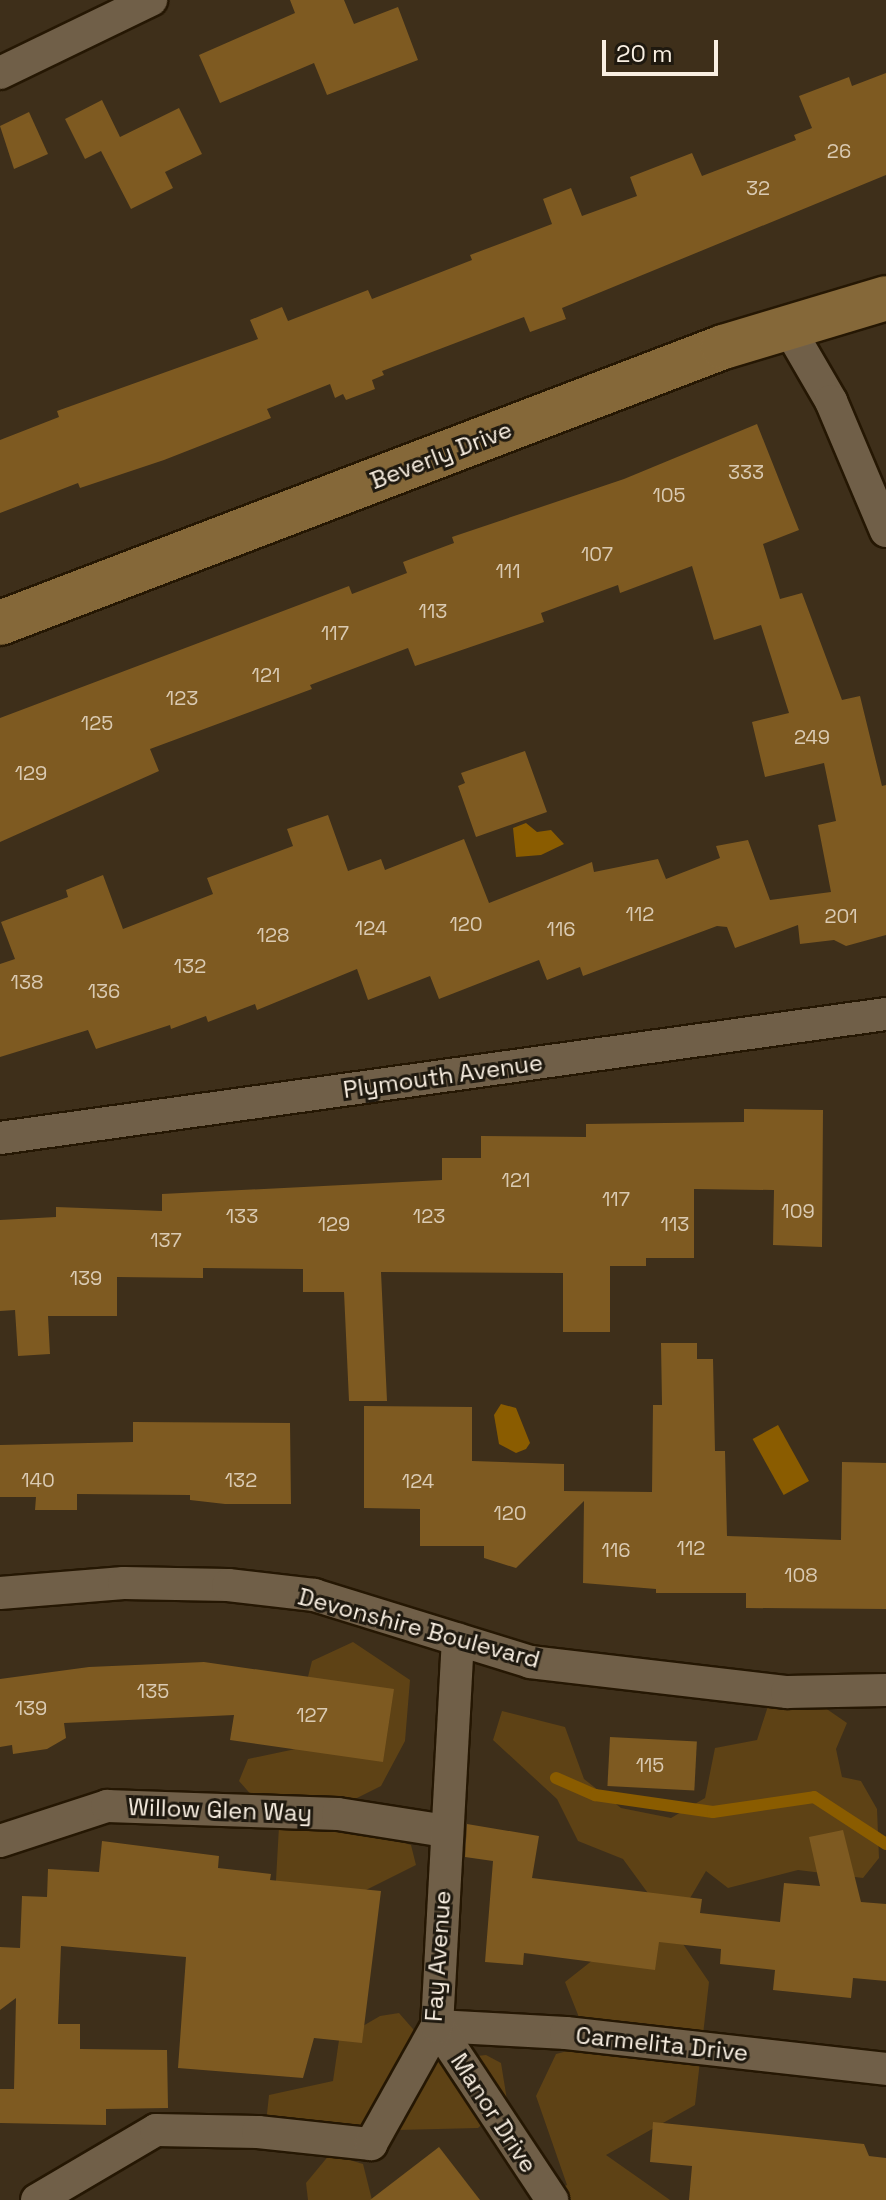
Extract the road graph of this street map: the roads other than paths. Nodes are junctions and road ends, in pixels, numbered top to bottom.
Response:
1 (151, 0) edge
2 (0, 73) edge
3 (886, 298) edge
4 (788, 327) junction
5 (886, 531) edge
6 (0, 623) edge
7 (886, 1014) edge
8 (0, 1138) edge
9 (0, 1593) edge
10 (458, 1640) junction
11 (886, 1690) edge
12 (445, 1831) junction
13 (0, 1841) edge
14 (437, 2026) junction
15 (886, 2069) edge
16 (37, 2200) edge
17 (552, 2200) edge

1 - 2 street
3 - 4 street, Beverly Drive
4 - 5 street
4 - 6 street, Beverly Drive
7 - 8 street, Plymouth Avenue
9 - 10 street, Devonshire Boulevard
10 - 11 street, Devonshire Boulevard
10 - 12 street, Fay Avenue
12 - 13 street, Willow Glen Way
12 - 14 street, Fay Avenue
14 - 15 street, Carmelita Drive
14 - 16 street, Fay Avenue
14 - 17 street, Manor Drive

